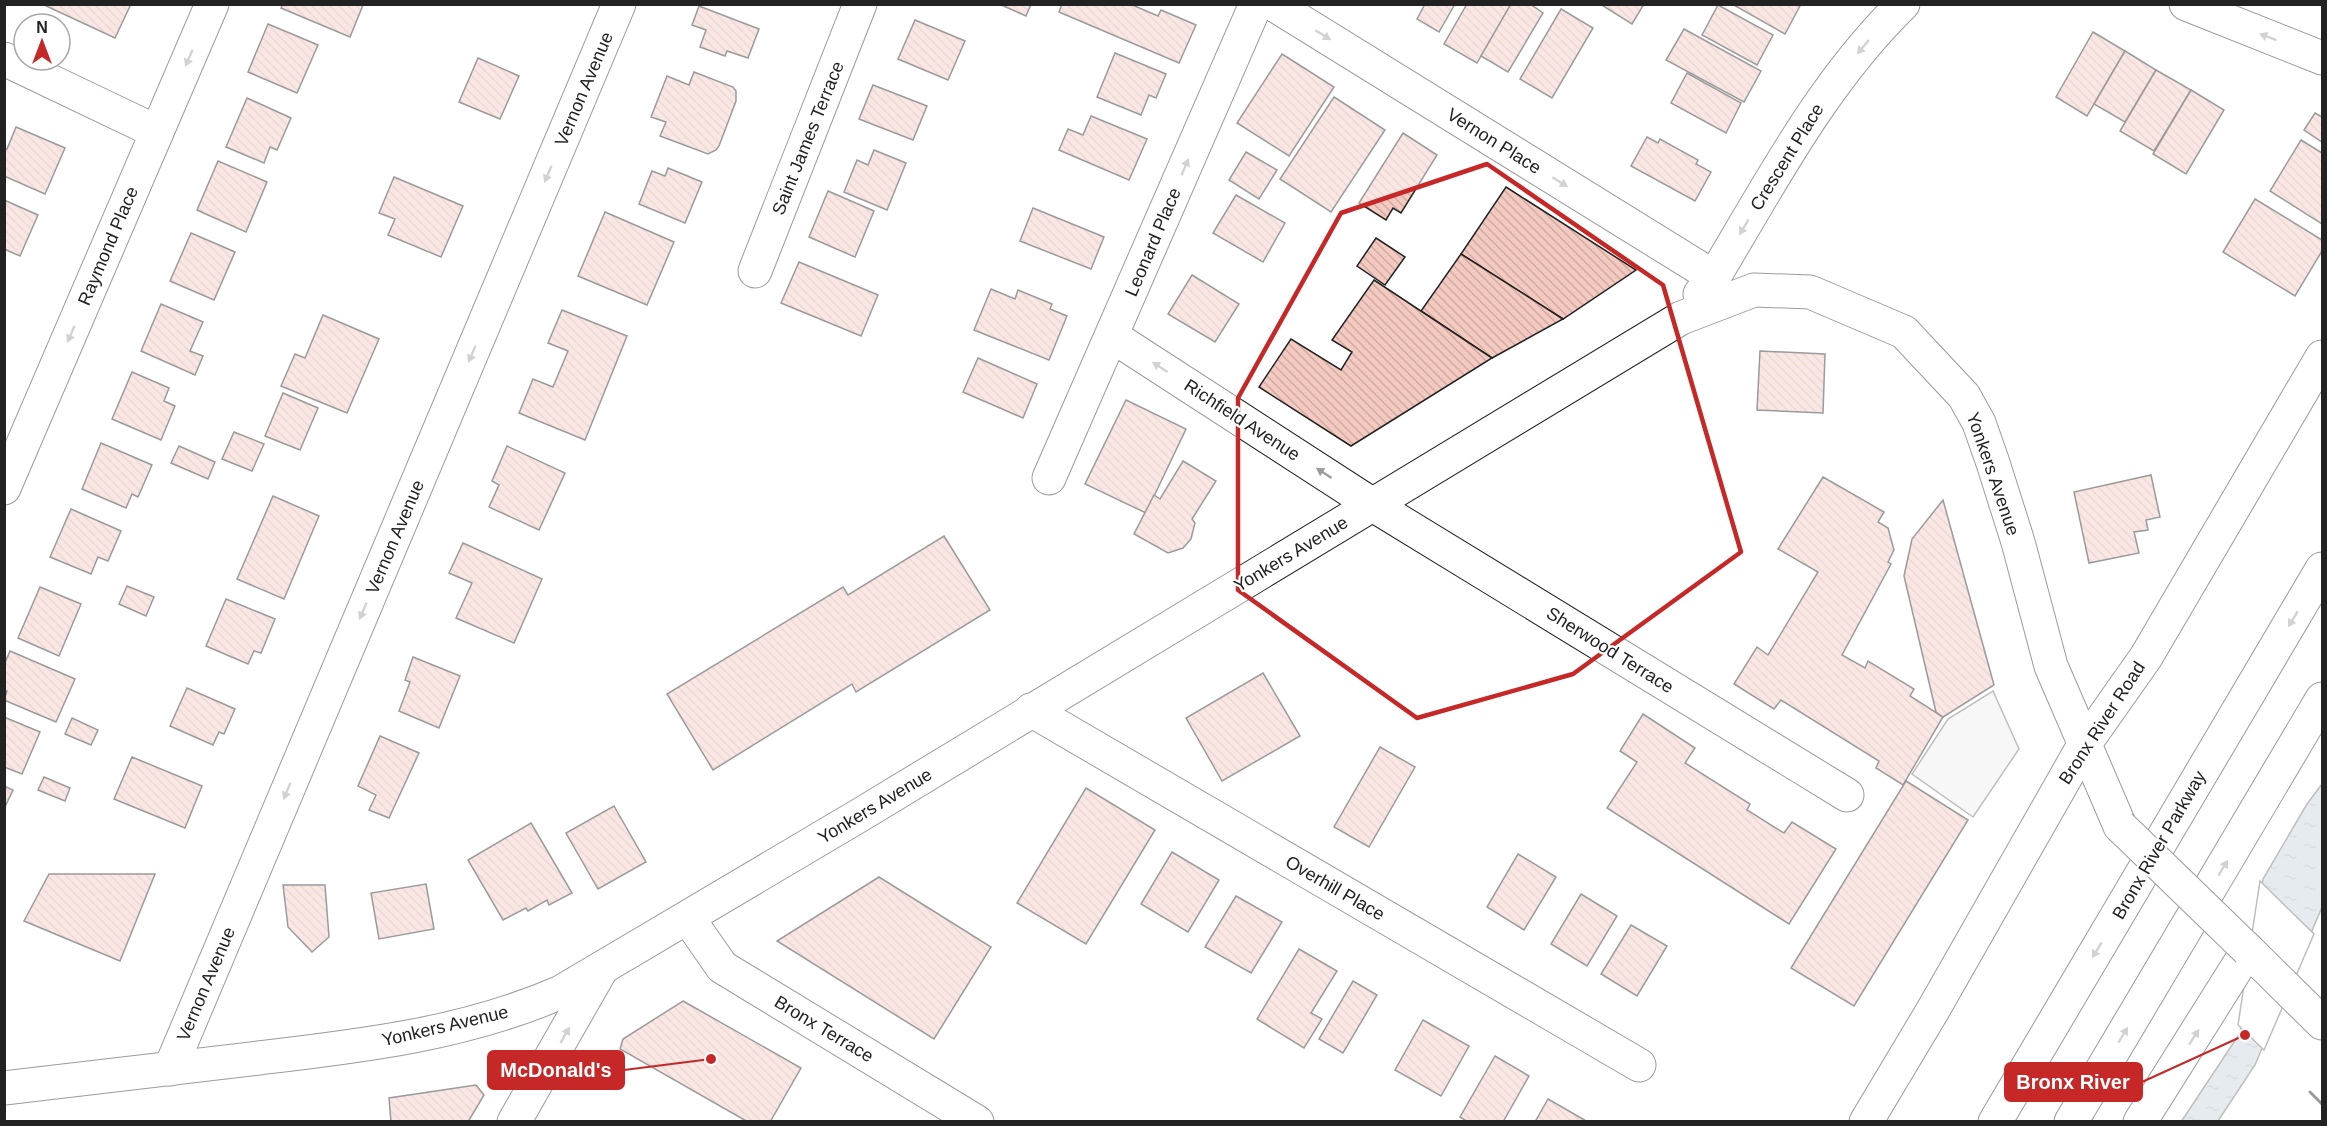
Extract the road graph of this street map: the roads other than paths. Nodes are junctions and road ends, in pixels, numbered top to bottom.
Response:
1 (212, 4) edge
2 (619, 4) edge
3 (860, 4) edge
4 (1256, 4) edge
5 (1273, 4) edge
6 (1904, 4) edge
7 (2186, 4) edge
8 (2322, 58) edge
9 (4, 59) edge
10 (157, 132) junction
11 (755, 271) dead end
12 (1714, 277) junction
13 (1682, 318) junction
14 (1112, 336) junction
15 (2322, 357) edge
16 (1049, 478) dead end
17 (5, 487) edge
18 (1373, 505) junction
19 (2322, 569) edge
20 (2322, 699) edge
21 (1031, 710) junction
22 (2084, 745) junction
23 (1847, 795) dead end
24 (688, 918) junction
25 (2248, 950) junction
26 (602, 968) junction
27 (2313, 1014) edge
28 (1639, 1065) dead end
29 (170, 1069) junction
30 (4, 1088) edge
31 (966, 1119) edge
32 (514, 1122) edge
33 (1866, 1122) edge
34 (1995, 1122) edge
35 (2071, 1122) edge
36 (2140, 1122) edge

1 -> 10 main road, Raymond Place
2 -> 29 main road, Vernon Avenue
3 - 11 main road, Saint James Terrace
14 -> 4 main road, Leonard Place
5 -> 12 main road, Vernon Place
6 -> 12 main road, Crescent Place
8 -> 7 main road
9 - 10 main road
10 -> 17 main road, Raymond Place
12 - 13 main road, Crescent Place
13 - 18 main road, Yonkers Avenue
13 - 22 main road, Yonkers Avenue
14 - 16 main road, Leonard Place
18 -> 14 main road, Richfield Avenue
15 - 22 main road, Bronx River Road
18 - 21 main road, Yonkers Avenue
18 - 23 main road, Sherwood Terrace
19 -> 34 main road, Bronx River Parkway
35 -> 20 main road
21 - 24 main road, Yonkers Avenue
21 - 28 main road, Overhill Place
22 - 25 main road, Yonkers Avenue, bridge
22 - 33 main road, Bronx River Road
24 - 26 main road, Yonkers Avenue
24 - 31 main road, Bronx Terrace
25 - 27 main road, Yonkers Avenue
36 -> 25 main road
26 - 29 main road, Yonkers Avenue
32 -> 26 main road
29 - 30 main road, Yonkers Avenue

